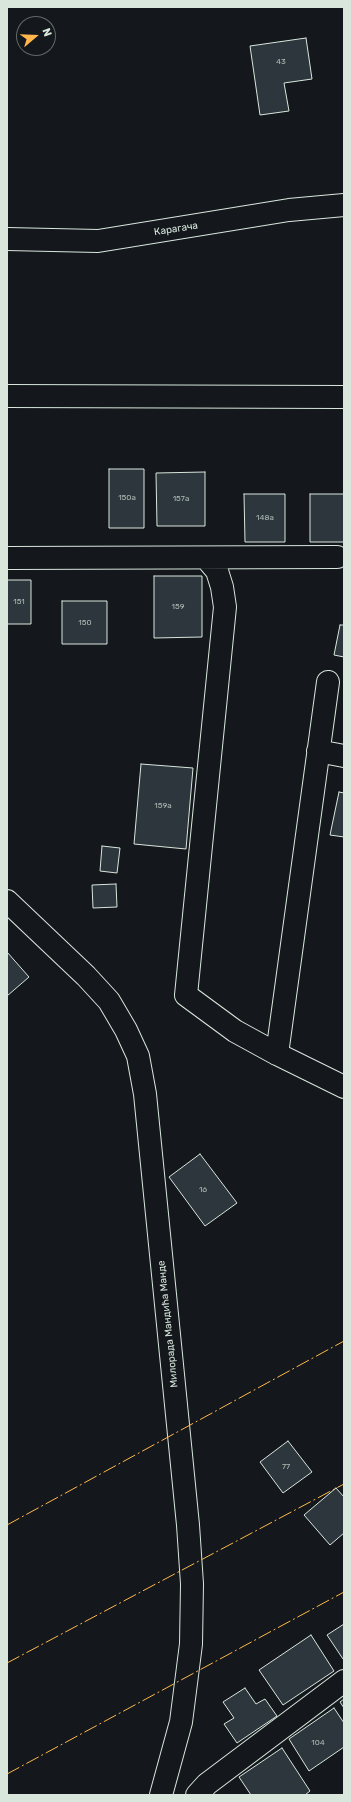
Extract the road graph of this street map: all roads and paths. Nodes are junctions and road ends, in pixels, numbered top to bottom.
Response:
1 (344, 205) edge
2 (7, 239) edge
3 (7, 396) edge
4 (344, 396) edge
5 (337, 557) dead end
6 (7, 558) edge
7 (206, 558) junction
8 (328, 682) dead end
9 (318, 750) junction
10 (344, 756) edge
11 (10, 909) edge
12 (278, 1054) junction
13 (344, 1087) edge
14 (344, 1681) edge
15 (161, 1795) edge
16 (197, 1795) edge

1 - 2 street, Карагача
3 - 4 street
5 - 7 street
6 - 7 street
7 - 12 street
8 - 9 street
9 - 10 street
9 - 12 street
11 - 15 street, Милорада Мандића Манде
12 - 13 street
14 - 16 street

